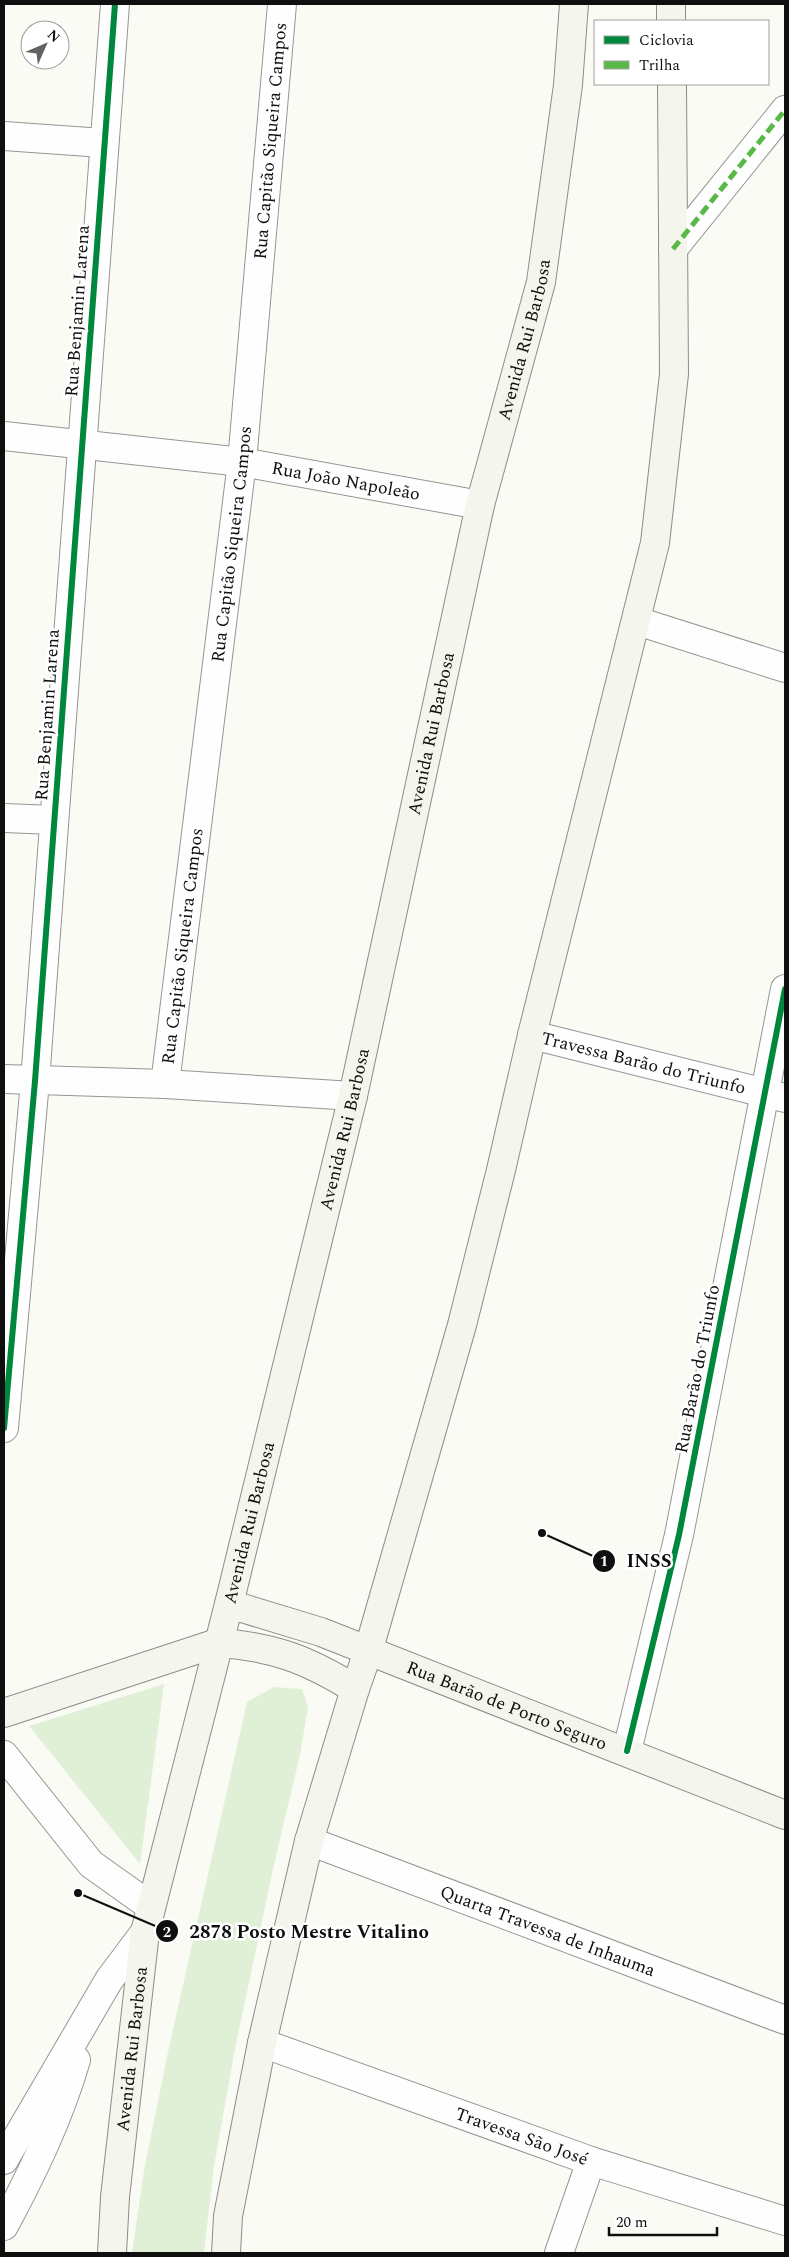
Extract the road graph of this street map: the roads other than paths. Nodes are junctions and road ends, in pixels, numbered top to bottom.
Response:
1 (115, 4) edge
2 (282, 4) edge
3 (574, 4) edge
4 (671, 4) edge
5 (671, 20) edge
6 (672, 85) edge
7 (785, 110) edge
8 (4, 136) edge
9 (103, 143) junction
10 (673, 249) junction
11 (4, 436) edge
12 (83, 446) junction
13 (242, 462) junction
14 (480, 505) junction
15 (637, 621) junction
16 (785, 668) edge
17 (4, 818) edge
18 (54, 820) junction
19 (785, 989) edge
20 (532, 1035) junction
21 (4, 1079) edge
22 (35, 1081) junction
23 (165, 1084) junction
24 (353, 1096) junction
25 (775, 1096) edge
26 (4, 1428) edge
27 (228, 1604) junction
28 (218, 1644) junction
29 (368, 1652) junction
30 (355, 1689) junction
31 (4, 1713) edge
32 (626, 1751) junction
33 (4, 1755) edge
34 (785, 1815) edge
35 (309, 1841) junction
36 (147, 1919) junction
37 (90, 2013) junction
38 (785, 2020) edge
39 (262, 2043) junction
40 (4, 2160) edge
41 (591, 2161) junction
42 (785, 2222) edge
43 (4, 2226) edge
44 (112, 2253) edge
45 (226, 2253) edge
46 (559, 2253) edge

1 - 9 street, Rua Benjamin Larena
2 - 13 street, Rua Capitão Siqueira Campos
3 - 14 main road, Avenida Rui Barbosa
4 - 5 main road
6 - 10 main road
7 - 10 street
8 - 9 street
9 - 12 street, Rua Benjamin Larena
10 - 15 main road
11 - 12 street, Rua João Napoleão
12 - 13 street, Rua João Napoleão
12 - 18 street, Rua Benjamin Larena
13 - 14 street, Rua João Napoleão
13 - 23 street, Rua Capitão Siqueira Campos
14 - 24 main road, Avenida Rui Barbosa
15 - 16 street
15 - 20 main road
17 - 18 street
18 - 22 street, Rua Benjamin Larena
19 - 25 street, Rua Barão do Triunfo
20 - 25 street, Travessa Barão do Triunfo
20 - 29 main road
21 - 22 street
22 - 23 street
22 - 26 street, Rua Benjamin Larena
23 - 24 street
24 - 27 main road, Avenida Rui Barbosa
25 - 32 street, Rua Barão do Triunfo
27 - 28 main road, Avenida Rui Barbosa
27 - 29 main road, Rua Barão de Porto Seguro
28 - 30 main road
28 - 31 main road
28 - 36 main road, Avenida Rui Barbosa
29 - 30 main road
29 - 32 main road, Rua Barão de Porto Seguro
30 - 35 main road
32 - 34 main road, Rua Barão de Porto Seguro
33 - 36 street
35 - 38 street, Quarta Travessa de Inhauma
35 - 39 main road
36 - 37 street
36 - 44 main road, Avenida Rui Barbosa
37 - 40 street
37 - 43 street
39 - 41 street, Travessa São José
39 - 45 main road
41 - 42 street, Travessa São José
41 - 46 street

